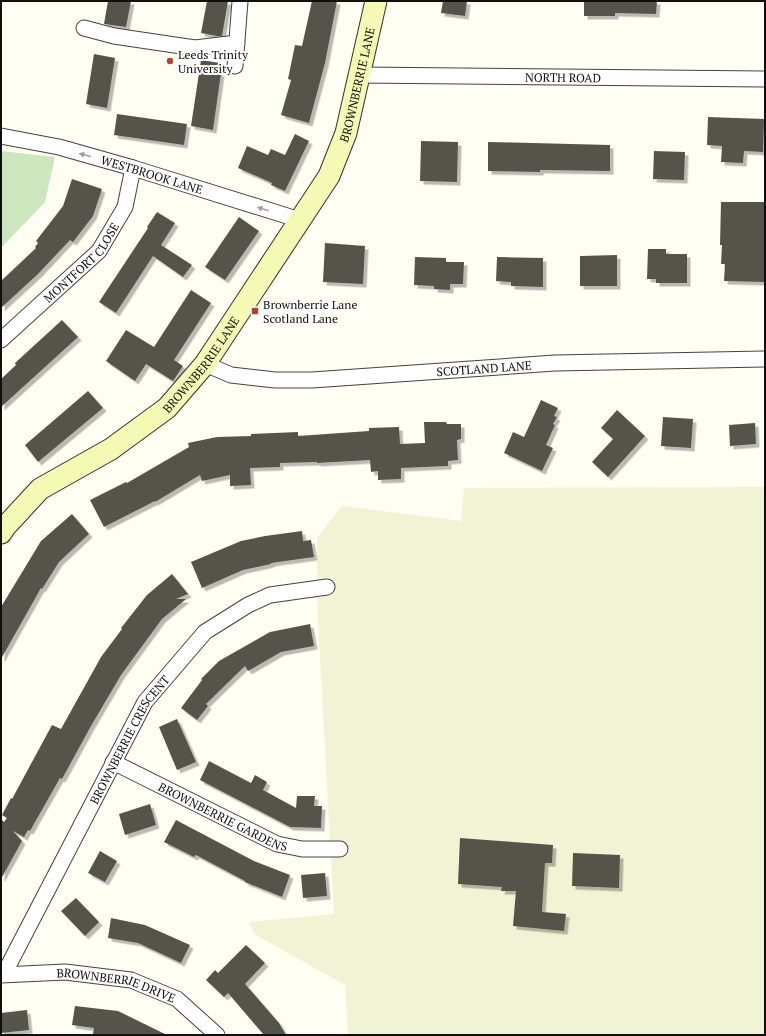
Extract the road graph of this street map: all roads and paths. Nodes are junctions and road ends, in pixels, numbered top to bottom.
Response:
1 (240, 1) edge
2 (376, 1) edge
3 (84, 28) dead end
4 (237, 44) junction
5 (235, 66) dead end
6 (360, 75) junction
7 (765, 79) edge
8 (1, 136) edge
9 (133, 168) junction
10 (300, 220) junction
11 (1, 340) edge
12 (765, 359) edge
13 (205, 364) junction
14 (1, 533) edge
15 (327, 587) dead end
16 (113, 762) junction
17 (340, 849) dead end
18 (2, 974) edge
19 (218, 1035) edge

1 - 4 street
2 - 6 street, BROWNBERRIE LANE
3 - 4 street
4 - 5 street
6 - 7 street, NORTH ROAD
6 - 10 street, BROWNBERRIE LANE
9 -> 8 street, WESTBROOK LANE
10 -> 9 street, WESTBROOK LANE
9 - 11 street, MONTFORT CLOSE
10 - 13 street, BROWNBERRIE LANE
12 - 13 street, SCOTLAND LANE
13 - 14 street, BROWNBERRIE LANE
15 - 16 street, BROWNBERRIE CRESCENT
16 - 17 street, BROWNBERRIE GARDENS
16 - 18 street, BROWNBERRIE CRESCENT
18 - 19 street, BROWNBERRIE DRIVE

